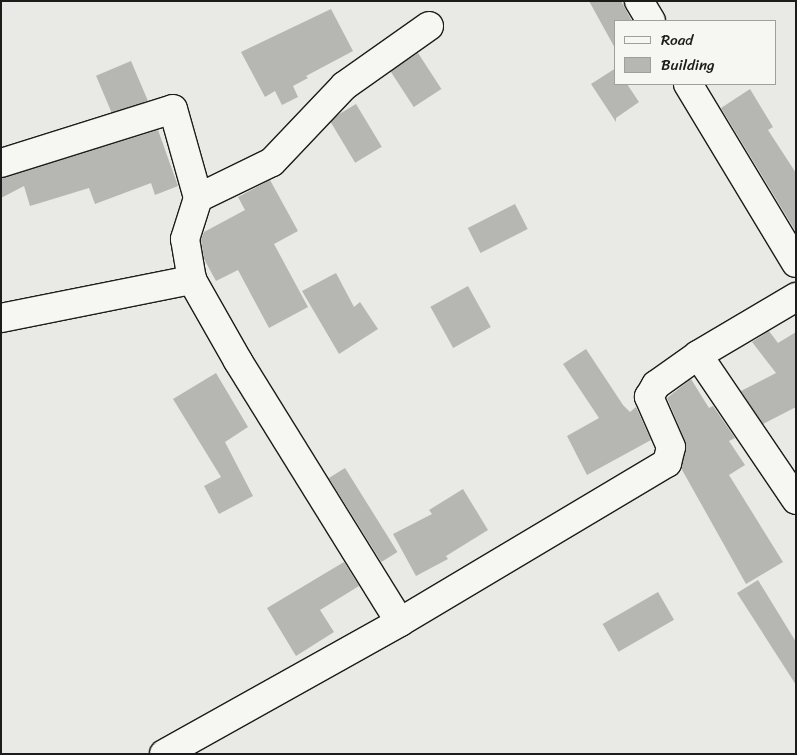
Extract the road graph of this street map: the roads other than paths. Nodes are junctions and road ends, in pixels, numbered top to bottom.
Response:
1 (639, 1) edge
2 (650, 20) edge
3 (429, 26) dead end
4 (689, 85) edge
5 (1, 163) edge
6 (198, 198) junction
7 (796, 263) edge
8 (192, 280) junction
9 (796, 297) edge
10 (1, 318) edge
11 (698, 355) junction
12 (796, 500) edge
13 (400, 622) junction
14 (164, 754) edge

1 - 2 street
3 - 6 street
4 - 7 street
5 - 6 street
6 - 8 street
8 - 10 street
8 - 13 street
9 - 11 street
11 - 12 street
11 - 13 street
13 - 14 street

